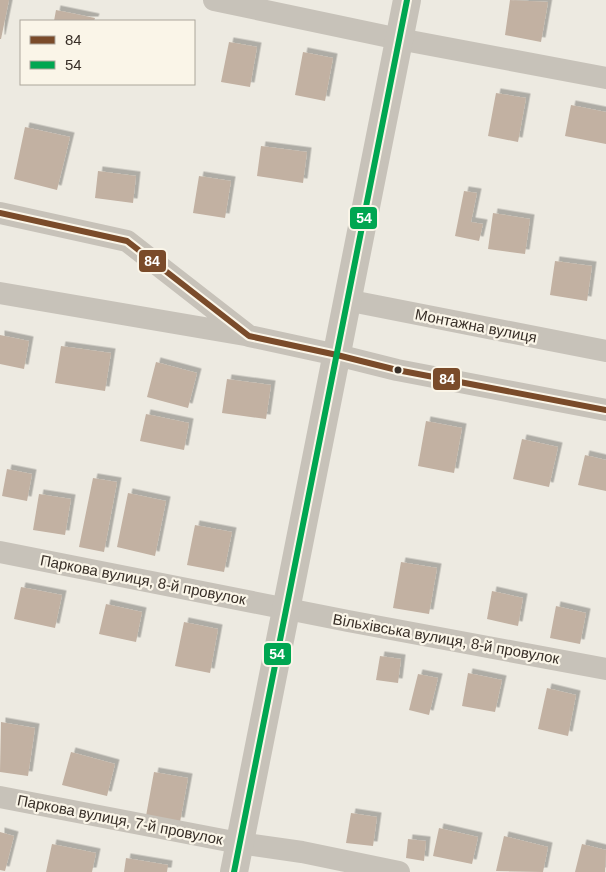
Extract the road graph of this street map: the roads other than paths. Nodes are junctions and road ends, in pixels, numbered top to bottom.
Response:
1 (214, 0) edge
2 (407, 0) edge
3 (399, 39) junction
4 (606, 78) edge
5 (0, 213) edge
6 (0, 293) edge
7 (346, 300) junction
8 (249, 336) junction
9 (606, 351) edge
10 (337, 354) junction
11 (606, 410) edge
12 (0, 552) edge
13 (286, 608) junction
14 (606, 669) edge
15 (0, 796) edge
16 (239, 844) junction
17 (234, 872) edge
18 (399, 872) edge

1 - 3 street
2 - 3 street
3 - 4 street
3 - 7 street
5 - 8 street
6 - 8 street
7 - 9 street, Монтажна вулиця
7 - 10 street
8 - 10 street
10 - 11 street
10 - 13 street
12 - 13 street, Паркова вулиця, 8-й провулок
13 - 14 street, Вільхівська вулиця, 8-й провулок
13 - 16 street
15 - 16 street, Паркова вулиця, 7-й провулок
16 - 17 street
16 - 18 street, Паркова вулиця, 7-й провулок

